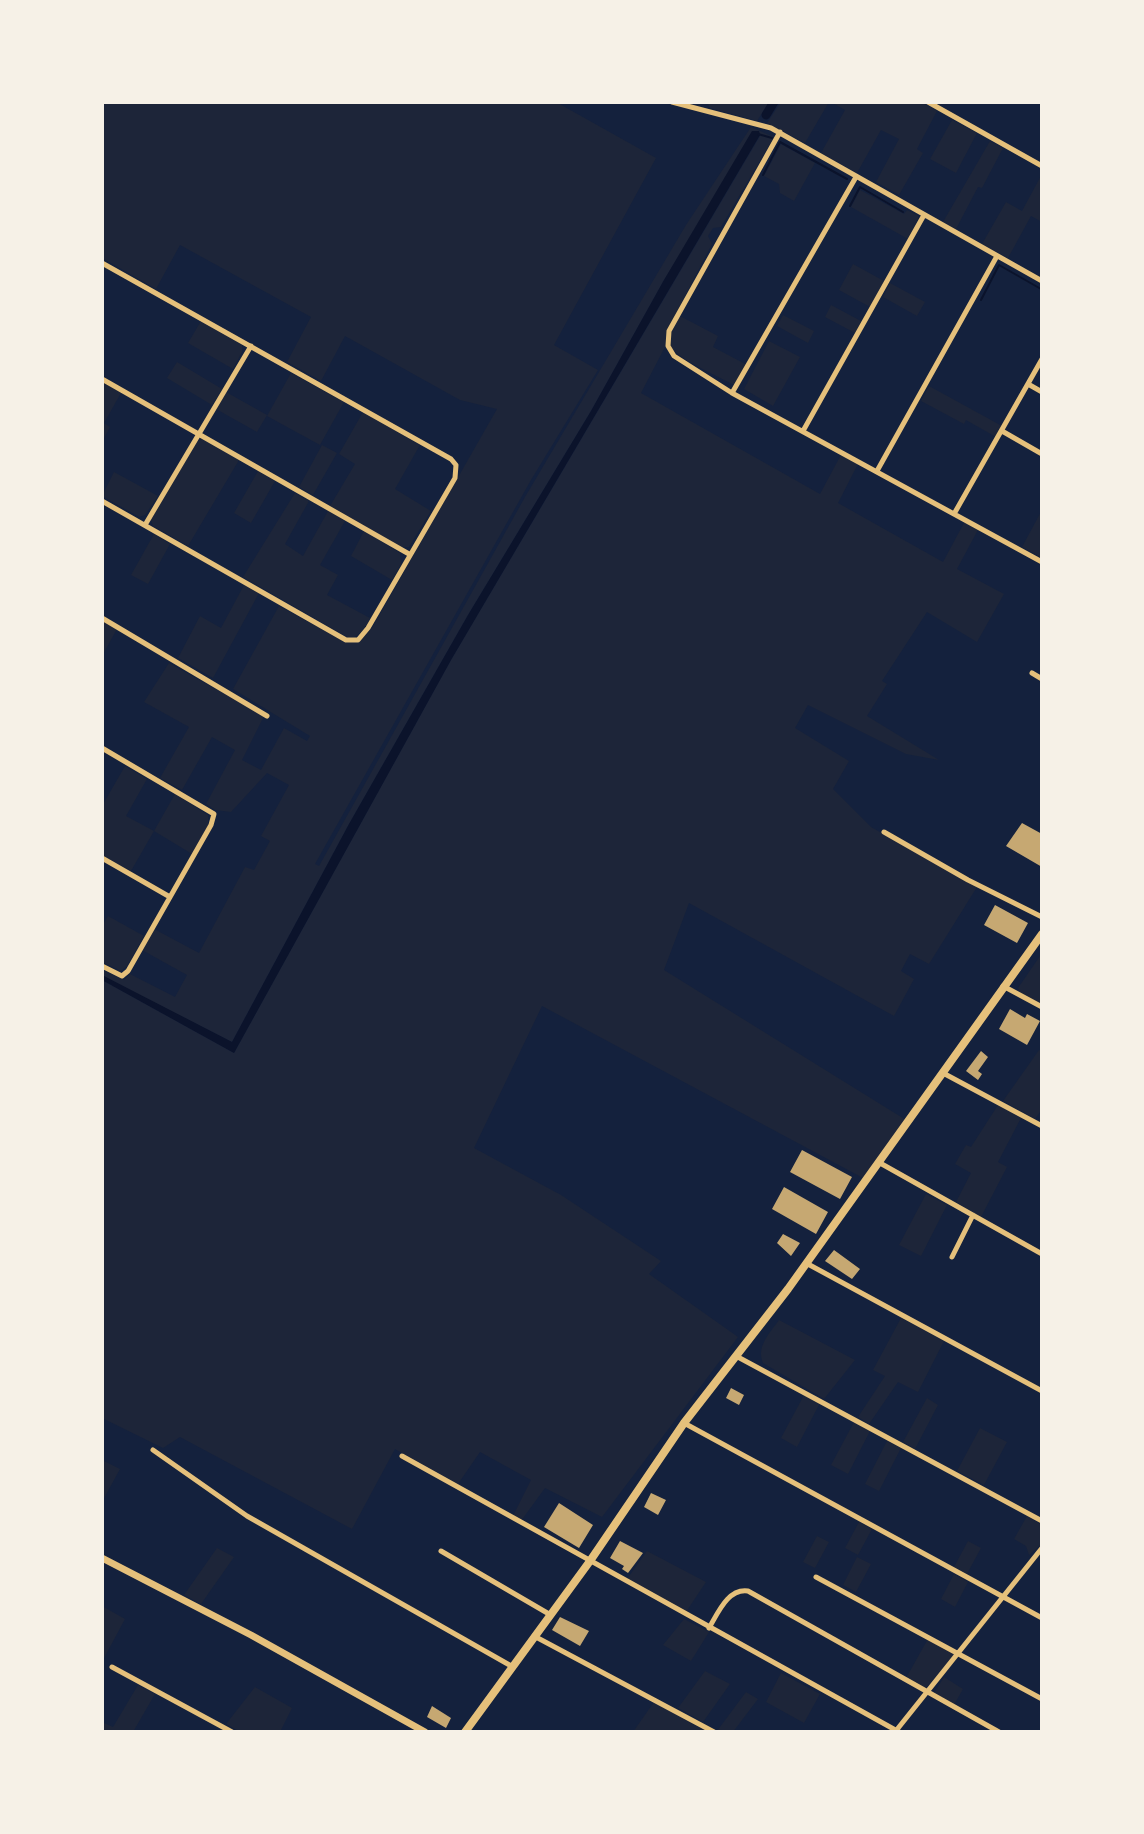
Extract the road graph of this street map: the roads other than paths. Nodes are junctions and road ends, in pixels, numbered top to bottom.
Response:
1 (672, 102) edge
2 (703, 102) edge
3 (928, 102) edge
4 (699, 111) junction
5 (780, 132) junction
6 (1042, 166) edge
7 (856, 177) junction
8 (924, 215) junction
9 (997, 256) junction
10 (102, 263) edge
11 (1042, 281) edge
12 (250, 346) junction
13 (1042, 359) edge
14 (102, 380) edge
15 (1028, 384) junction
16 (1042, 392) edge
17 (732, 393) junction
18 (803, 431) junction
19 (1002, 431) junction
20 (198, 433) junction
21 (1042, 454) edge
22 (877, 471) junction
23 (102, 501) edge
24 (954, 514) junction
25 (145, 525) junction
26 (409, 554) junction
27 (1042, 562) edge
28 (102, 618) edge
29 (1042, 670) edge
30 (1038, 676) edge
31 (267, 716) dead end
32 (102, 748) edge
33 (884, 832) dead end
34 (102, 858) edge
35 (170, 897) junction
36 (1042, 917) edge
37 (1042, 934) edge
38 (102, 966) edge
39 (1003, 986) junction
40 (1042, 1007) edge
41 (943, 1073) junction
42 (1042, 1126) edge
43 (880, 1163) junction
44 (973, 1215) junction
45 (1042, 1254) edge
46 (952, 1257) dead end
47 (806, 1263) junction
48 (736, 1356) junction
49 (1042, 1391) edge
50 (684, 1423) junction
51 (153, 1450) dead end
52 (402, 1456) dead end
53 (1042, 1521) edge
54 (1042, 1548) edge
55 (441, 1551) dead end
56 (102, 1558) edge
57 (590, 1561) junction
58 (816, 1577) dead end
59 (1003, 1596) junction
60 (549, 1614) junction
61 (1042, 1618) edge
62 (709, 1628) junction
63 (534, 1636) junction
64 (959, 1653) junction
65 (112, 1667) dead end
66 (513, 1667) junction
67 (927, 1693) junction
68 (1042, 1699) edge
69 (232, 1732) edge
70 (425, 1732) edge
71 (465, 1732) edge
72 (714, 1732) edge
73 (897, 1732) edge
74 (999, 1732) edge

1 - 4 street
2 - 4 street
3 - 6 street
4 - 5 street
5 - 7 street
5 - 17 street
7 - 8 street
7 - 17 street
8 - 9 street
8 - 18 street
9 - 11 street
9 - 22 street
10 - 12 street
12 - 20 street
12 - 26 street
13 - 15 street
14 - 20 street
15 - 16 street
15 - 19 street
17 - 18 street
18 - 22 street
19 - 21 street
19 - 24 street
20 - 25 street
20 - 26 street
22 - 24 street
23 - 25 street
24 - 27 street
25 - 26 street
28 - 31 street
29 - 30 street
32 - 35 street
33 - 36 street
34 - 35 street
35 - 38 street
37 - 39 main road
39 - 40 street
39 - 41 main road
41 - 42 street
41 - 43 main road
43 - 44 street
43 - 47 main road
44 - 45 street
44 - 46 street
47 - 48 main road
47 - 49 street
48 - 50 main road
48 - 53 street
50 - 57 main road
50 - 59 street
51 - 66 street
52 - 57 street
54 - 59 street
55 - 60 street
56 - 70 street
57 - 60 main road
57 - 62 street
58 - 64 street
59 - 61 street
59 - 64 street
60 - 63 main road
62 - 67 street
62 - 73 street
63 - 66 main road
63 - 72 street
64 - 67 street
64 - 68 street
65 - 69 street
66 - 71 main road
67 - 73 street
67 - 74 street

